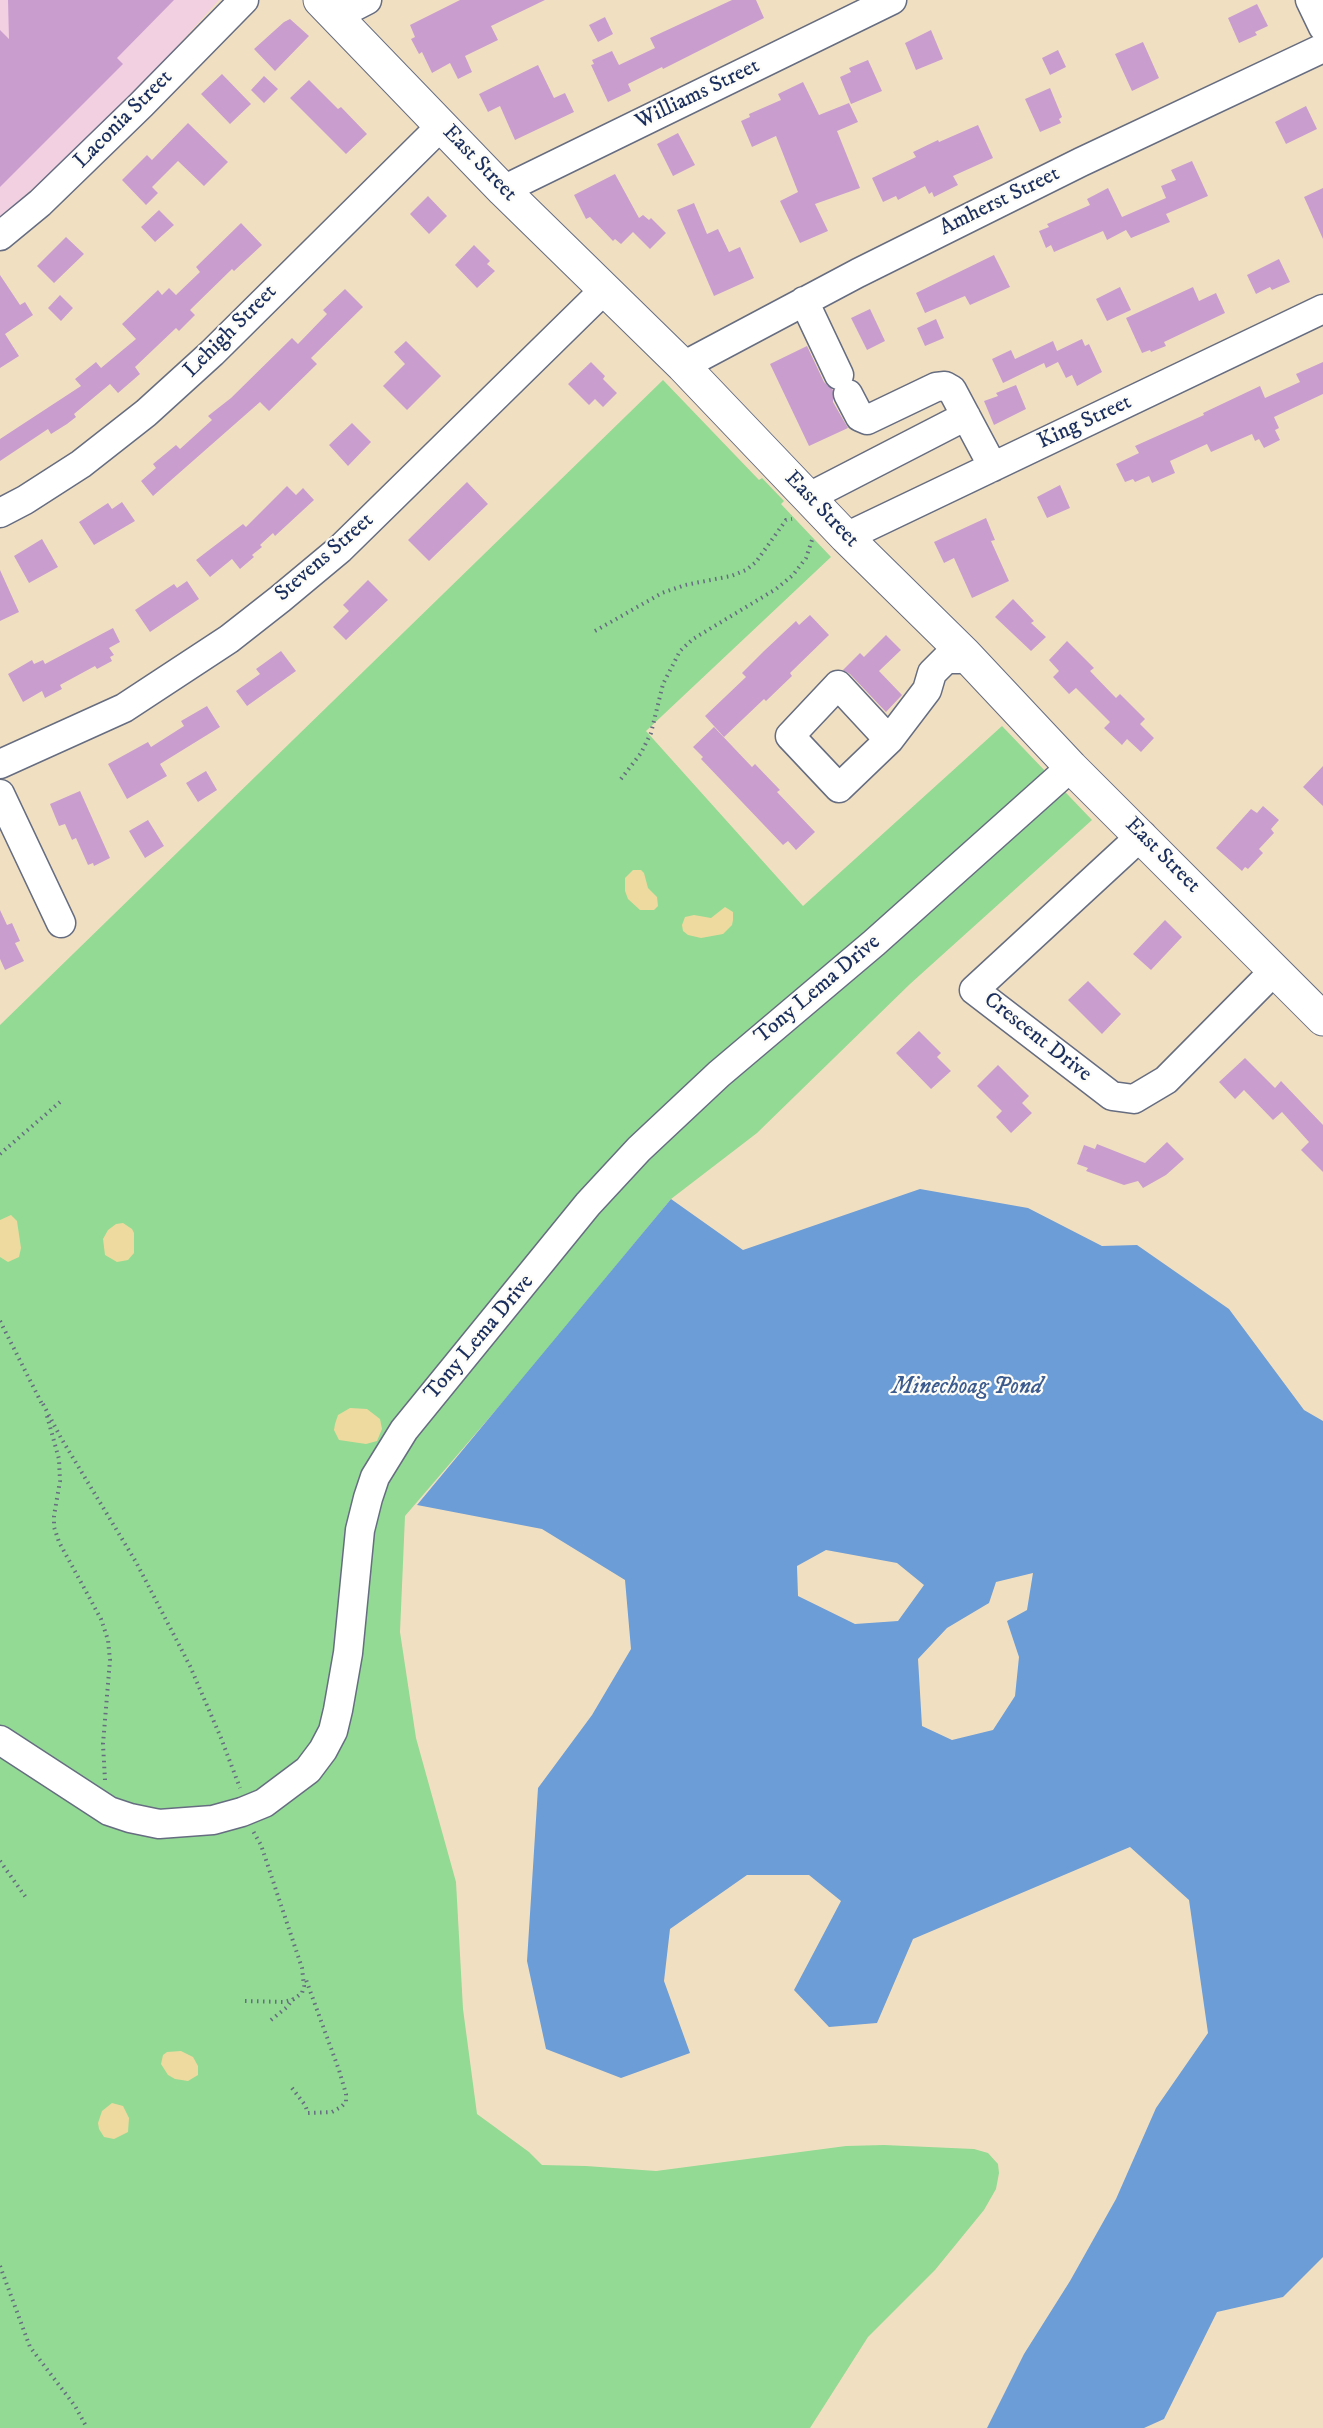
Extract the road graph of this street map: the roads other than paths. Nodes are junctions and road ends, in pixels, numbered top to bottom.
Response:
1 (244, 0) edge
2 (367, 0) edge
3 (892, 0) edge
4 (1310, 0) edge
5 (328, 8) edge
6 (1323, 27) edge
7 (1323, 48) edge
8 (442, 125) junction
9 (503, 190) junction
10 (0, 236) edge
11 (605, 290) junction
12 (804, 301) junction
13 (1323, 309) edge
14 (683, 366) junction
15 (966, 416) junction
16 (993, 467) junction
17 (803, 507) junction
18 (0, 513) edge
19 (846, 537) junction
20 (962, 656) junction
21 (889, 740) dead end
22 (0, 764) edge
23 (1071, 766) junction
24 (0, 794) edge
25 (1142, 835) junction
26 (61, 924) dead end
27 (1275, 970) junction
28 (1323, 1019) edge
29 (0, 1740) edge

1 - 10 street, Laconia Street
2 - 5 street
3 - 9 street, Williams Street
4 - 6 street
5 - 8 main road, East Street
7 - 12 street, Amherst Street
8 - 9 main road, East Street
8 - 18 street, Lehigh Street
9 - 11 main road, East Street
11 - 14 main road, East Street
11 - 22 street, Stevens Street
12 - 14 street, Amherst Street
12 - 15 street
13 - 16 street, King Street
14 - 17 main road, East Street
15 - 16 street
15 - 17 street
16 - 19 street, King Street
17 - 19 main road, East Street
19 - 20 main road, East Street
20 - 21 street
20 - 23 main road, East Street
23 - 25 main road, East Street
23 - 29 street, Tony Lema Drive
24 - 26 street
25 - 27 main road, East Street
25 - 27 street, Crescent Drive
27 - 28 main road, East Street

